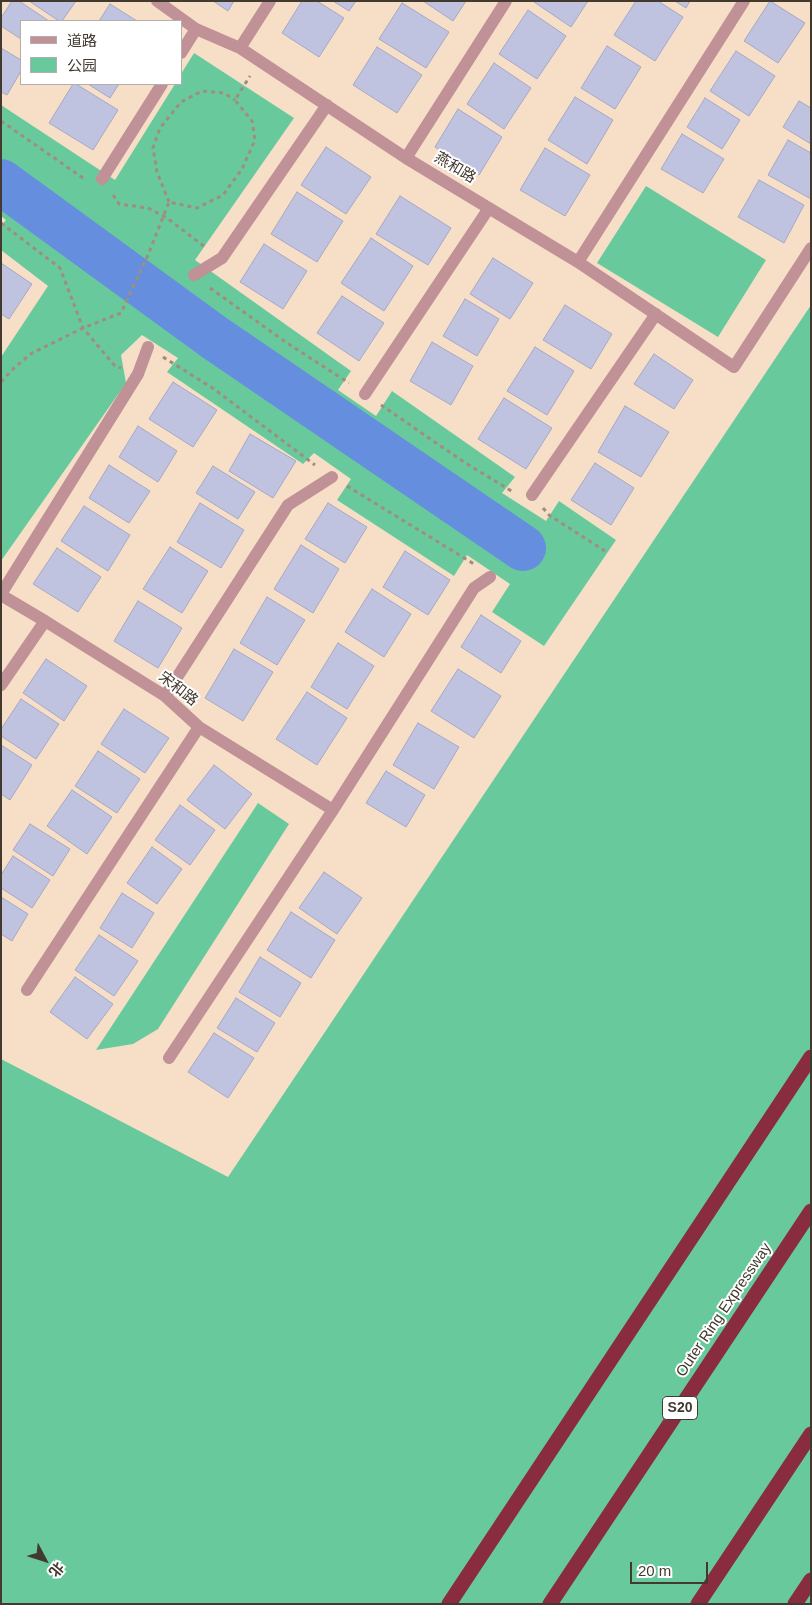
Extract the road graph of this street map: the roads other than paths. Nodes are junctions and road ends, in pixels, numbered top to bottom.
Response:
1 (156, 1) edge
2 (270, 1) edge
3 (506, 1) edge
4 (744, 1) edge
5 (196, 29) junction
6 (240, 48) junction
7 (182, 51) edge
8 (161, 85) edge
9 (327, 105) junction
10 (406, 158) junction
11 (102, 179) dead end
12 (489, 208) junction
13 (811, 248) edge
14 (578, 262) junction
15 (194, 275) road end
16 (656, 314) junction
17 (148, 347) dead end
18 (364, 394) road end
19 (332, 477) dead end
20 (532, 495) road end
21 (490, 577) dead end
22 (1, 595) edge
23 (45, 621) junction
24 (1, 686) edge
25 (166, 696) junction
26 (199, 727) junction
27 (333, 810) junction
28 (27, 990) dead end
29 (811, 1057) edge
30 (170, 1058) dead end
31 (811, 1211) edge
32 (811, 1434) edge
33 (811, 1580) edge
34 (449, 1604) edge
35 (550, 1604) edge
36 (698, 1604) edge
37 (795, 1604) edge

1 - 5 street, 燕和路
2 - 6 street
3 - 10 street
4 - 14 street
5 - 6 street, 燕和路
5 - 7 street
6 - 9 street, 燕和路
8 - 11 street
9 - 10 street, 燕和路
9 - 15 street
10 - 12 street, 燕和路
12 - 14 street, 燕和路
12 - 18 street
13 - 16 street, 燕和路
14 - 16 street, 燕和路
16 - 20 street
17 - 22 street
19 - 25 street
21 - 27 street
22 - 23 street, 宋和路
23 - 24 street
23 - 25 street, 宋和路
25 - 26 street, 宋和路
26 - 27 street, 宋和路
26 - 28 street
27 - 30 street
29 - 34 highway
31 - 35 highway, Outer Ring Expressway / S20
32 - 36 highway
33 - 37 highway

